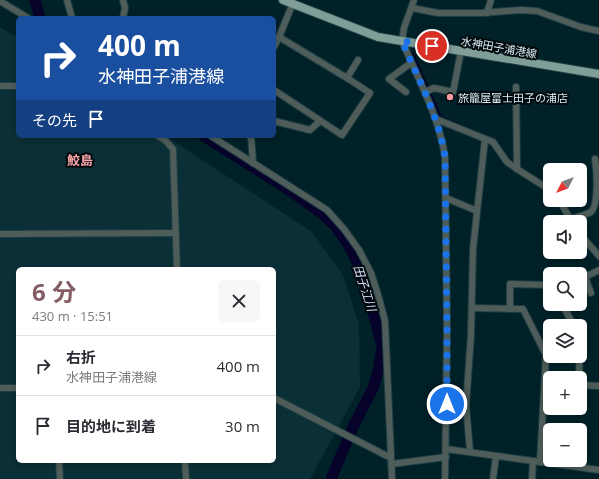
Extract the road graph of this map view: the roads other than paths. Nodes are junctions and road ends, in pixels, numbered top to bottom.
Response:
1 (67, 0) edge
2 (123, 0) edge
3 (283, 0) edge
4 (414, 0) edge
5 (491, 0) edge
6 (0, 1) edge
7 (293, 3) junction
8 (412, 8) junction
9 (487, 13) junction
10 (25, 16) edge
11 (71, 16) edge
12 (123, 16) edge
13 (599, 31) edge
14 (279, 37) junction
15 (402, 41) junction
16 (276, 43) edge
17 (461, 51) junction
18 (358, 60) dead end
19 (411, 63) junction
20 (599, 74) edge
21 (347, 78) junction
22 (0, 86) edge
23 (16, 86) edge
24 (516, 87) dead end
25 (276, 91) edge
26 (428, 91) junction
27 (406, 92) dead end
28 (436, 119) junction
29 (320, 121) junction
30 (276, 122) edge
31 (161, 138) edge
32 (214, 138) edge
33 (251, 138) edge
34 (485, 139) junction
35 (594, 159) dead end
36 (253, 163) junction
37 (516, 169) junction
38 (543, 186) edge
39 (446, 198) junction
40 (477, 211) junction
41 (584, 215) edge
42 (176, 233) junction
43 (0, 234) edge
44 (587, 242) edge
45 (599, 256) edge
46 (177, 267) edge
47 (599, 270) edge
48 (543, 285) edge
49 (591, 293) dead end
50 (472, 308) junction
51 (510, 309) junction
52 (546, 371) edge
53 (587, 385) edge
54 (599, 386) edge
55 (0, 388) edge
56 (16, 388) edge
57 (276, 399) edge
58 (543, 414) edge
59 (446, 449) junction
60 (470, 451) junction
61 (496, 456) junction
62 (446, 457) junction
63 (391, 461) junction
64 (536, 462) junction
65 (59, 463) edge
66 (185, 463) edge
67 (599, 470) edge
68 (60, 479) edge
69 (186, 479) edge
70 (392, 479) edge
71 (445, 479) edge
72 (493, 479) edge
73 (532, 479) edge

1 - 11 street
2 - 12 street
3 - 7 main road, 水神田子浦港線
4 - 8 street
5 - 9 street
6 - 10 street
7 - 14 street
7 - 15 main road, 水神田子浦港線
8 - 9 street
8 - 15 street
9 - 13 street
14 - 16 street
14 - 21 street
15 - 17 main road, 水神田子浦港線
15 - 19 street
17 - 20 main road, 水神田子浦港線
17 - 26 street
18 - 21 street
19 - 26 street
19 - 27 street
21 - 29 street
22 - 23 street
24 - 37 street
25 - 29 street
26 - 28 street
28 - 34 street
28 - 39 street
29 - 30 street
31 - 42 street
32 - 36 street
33 - 36 street
34 - 37 street
34 - 40 street
35 - 41 street
36 - 63 street
37 - 38 street
39 - 40 street
39 - 59 street
40 - 50 street
42 - 43 street
42 - 46 street
44 - 45 street
47 - 49 street
48 - 51 street
50 - 51 street
50 - 60 street
51 - 52 street
53 - 54 street
55 - 56 street
57 - 63 street
58 - 64 street
59 - 60 street
59 - 62 street
60 - 61 street
61 - 64 street
61 - 72 street
62 - 63 street
62 - 71 street
63 - 70 street
64 - 67 street
64 - 73 street
65 - 68 street
66 - 69 street

